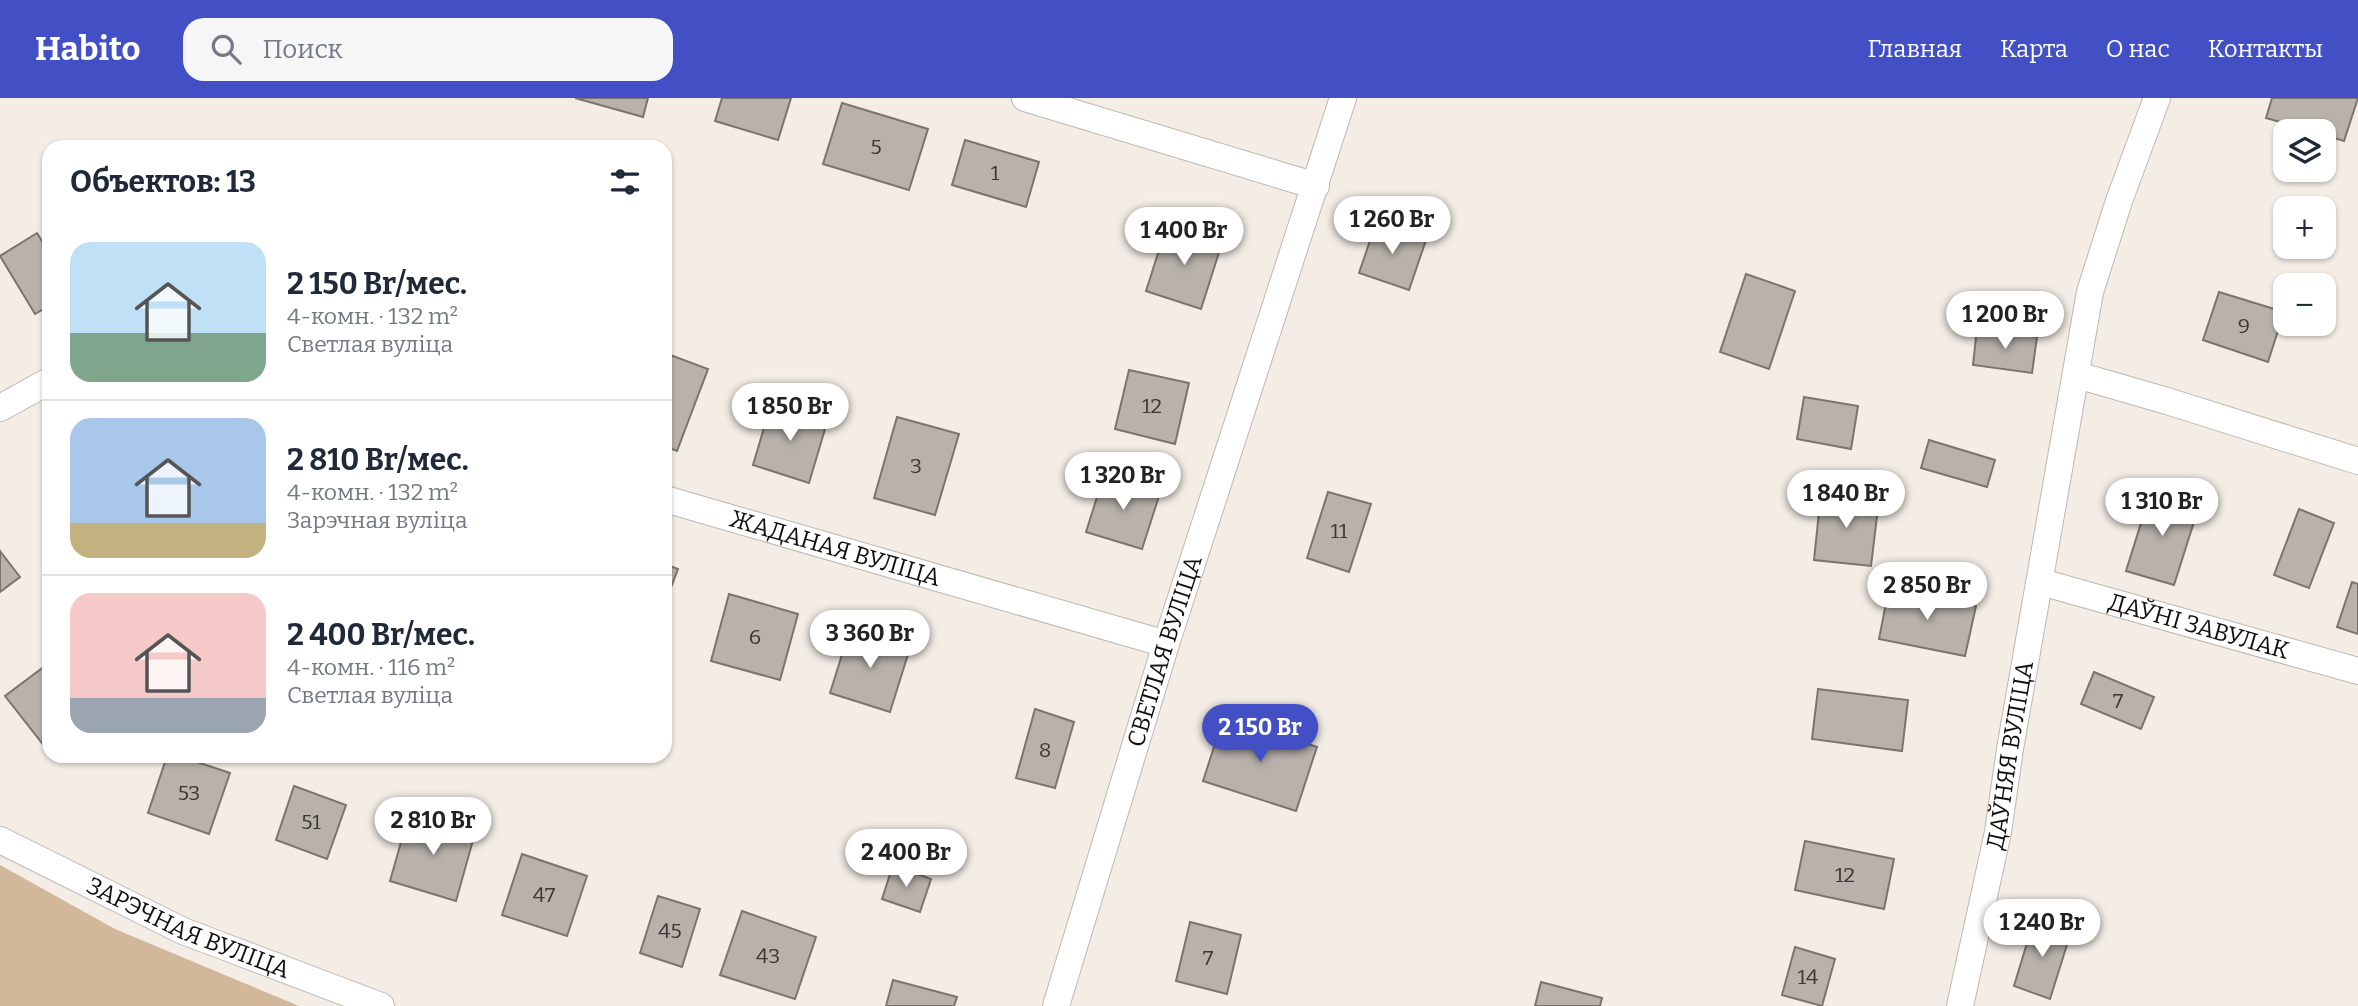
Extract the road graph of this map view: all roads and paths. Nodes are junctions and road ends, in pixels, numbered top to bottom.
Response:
1 (1026, 98) edge
2 (1343, 98) edge
3 (2157, 98) edge
4 (1316, 186) junction
5 (2077, 375) junction
6 (42, 385) edge
7 (0, 408) edge
8 (2358, 461) edge
9 (672, 501) edge
10 (2040, 582) junction
11 (1166, 644) junction
12 (2358, 671) edge
13 (0, 840) edge
14 (381, 1006) edge
15 (1056, 1006) edge
16 (1960, 1006) edge

1 - 4 street
2 - 4 street, СВЕТЛАЯ ВУЛІЦА
3 - 5 street, ДАЎНЯЯ ВУЛІЦА
4 - 11 street, СВЕТЛАЯ ВУЛІЦА
5 - 8 street
5 - 10 street, ДАЎНЯЯ ВУЛІЦА
6 - 7 street
9 - 11 street, ЖАДАНАЯ ВУЛІЦА
10 - 12 street, ДАЎНІ ЗАВУЛАК
10 - 16 street, ДАЎНЯЯ ВУЛІЦА
11 - 15 street, СВЕТЛАЯ ВУЛІЦА
13 - 14 street, ЗАРЭЧНАЯ ВУЛІЦА

